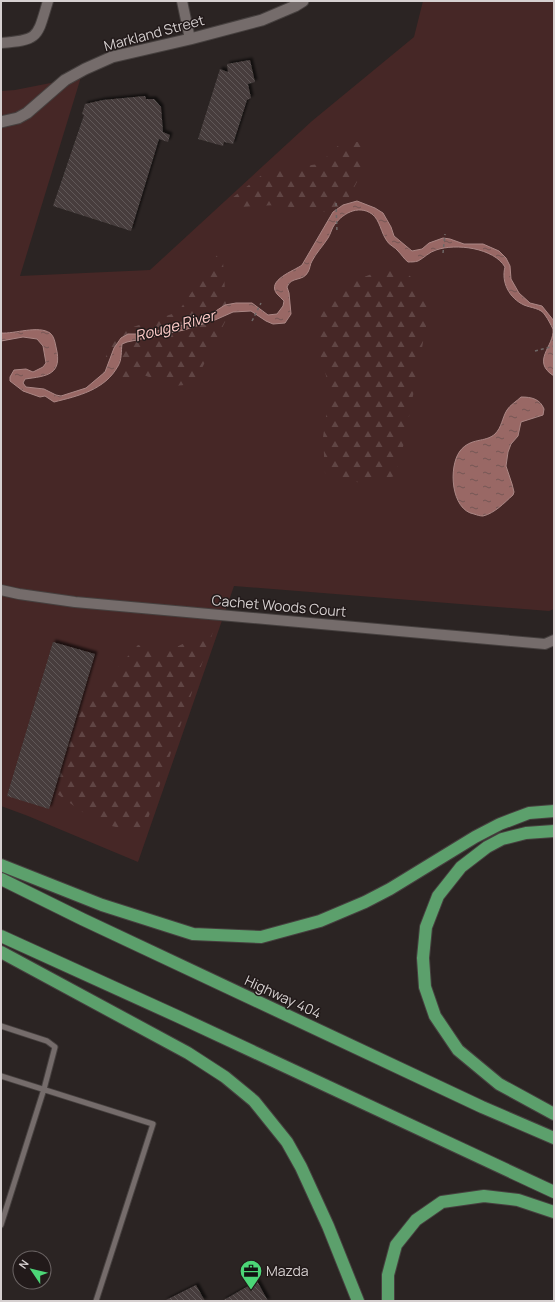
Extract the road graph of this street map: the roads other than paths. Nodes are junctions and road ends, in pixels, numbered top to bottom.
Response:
1 (48, 1) edge
2 (182, 1) edge
3 (303, 1) edge
4 (190, 39) junction
5 (1, 43) edge
6 (1, 122) edge
7 (1, 590) edge
8 (554, 640) edge
9 (554, 811) edge
10 (554, 831) edge
11 (1, 865) edge
12 (1, 879) edge
13 (1, 936) edge
14 (1, 952) edge
15 (1, 1026) edge
16 (1, 1076) edge
17 (44, 1089) junction
18 (554, 1114) edge
19 (554, 1138) edge
20 (554, 1192) edge
21 (554, 1212) edge
22 (1, 1225) edge
23 (96, 1301) edge
24 (358, 1301) edge
25 (388, 1301) edge

1 - 5 street
2 - 4 street
3 - 4 street, Markland Street
4 - 6 street, Markland Street
7 - 8 street, Cachet Woods Court
9 - 11 highway
10 - 18 highway
12 - 19 highway, Highway 404
13 - 20 highway
14 - 24 highway
15 - 17 lane
16 - 17 lane
17 - 22 lane
17 - 23 lane
21 - 25 highway

